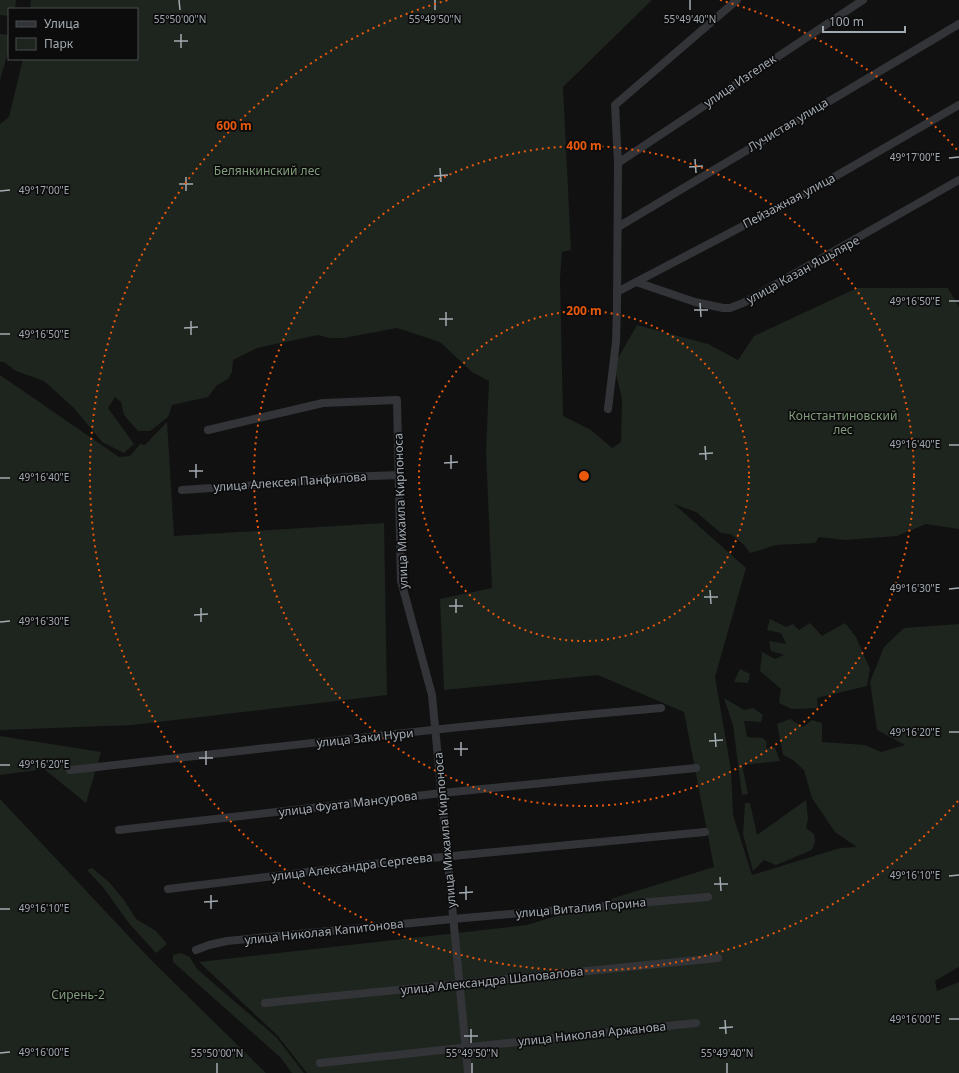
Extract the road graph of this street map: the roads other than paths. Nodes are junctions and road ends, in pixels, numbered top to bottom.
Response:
1 (737, 0) edge
2 (863, 0) edge
3 (959, 24) edge
4 (959, 105) edge
5 (618, 163) junction
6 (959, 180) edge
7 (618, 227) junction
8 (636, 282) junction
9 (617, 292) junction
10 (608, 409) dead end
11 (208, 430) dead end
12 (399, 475) junction
13 (182, 490) dead end
14 (661, 708) dead end
15 (436, 730) junction
16 (696, 768) dead end
17 (70, 770) dead end
18 (442, 793) junction
19 (120, 830) dead end
20 (705, 832) dead end
21 (448, 856) junction
22 (168, 889) dead end
23 (708, 897) dead end
24 (453, 919) junction
25 (196, 950) dead end
26 (718, 958) dead end
27 (460, 984) junction
28 (265, 1004) dead end
29 (696, 1023) dead end
30 (466, 1047) junction
31 (320, 1063) dead end
32 (468, 1073) edge

1 - 5 street
2 - 5 street, улица Изгелек
3 - 7 street, Лучистая улица
4 - 8 street, Пейзажная улица
5 - 7 street
6 - 8 street, улица Казан Яшьляре
7 - 9 street
8 - 9 street, Пейзажная улица
9 - 10 street
11 - 12 street, улица Михаила Кирпоноса
12 - 13 street, улица Алексея Панфилова
12 - 15 street, улица Михаила Кирпоноса
14 - 15 street, улица Заки Нури
15 - 17 street, улица Заки Нури
15 - 18 street, улица Михаила Кирпоноса
16 - 18 street, улица Фуата Мансурова
18 - 19 street, улица Фуата Мансурова
18 - 21 street, улица Михаила Кирпоноса
20 - 21 street, улица Александра Сергеева
21 - 22 street, улица Александра Сергеева
21 - 24 street, улица Михаила Кирпоноса
23 - 24 street, улица Виталия Горина
24 - 25 street, улица Николая Капитонова
24 - 27 street, улица Михаила Кирпоноса
26 - 27 street, улица Александра Шаповалова
27 - 28 street, улица Александра Шаповалова
27 - 30 street, улица Михаила Кирпоноса
29 - 30 street, улица Николая Аржанова
30 - 31 street, улица Николая Аржанова
30 - 32 street, улица Михаила Кирпоноса

